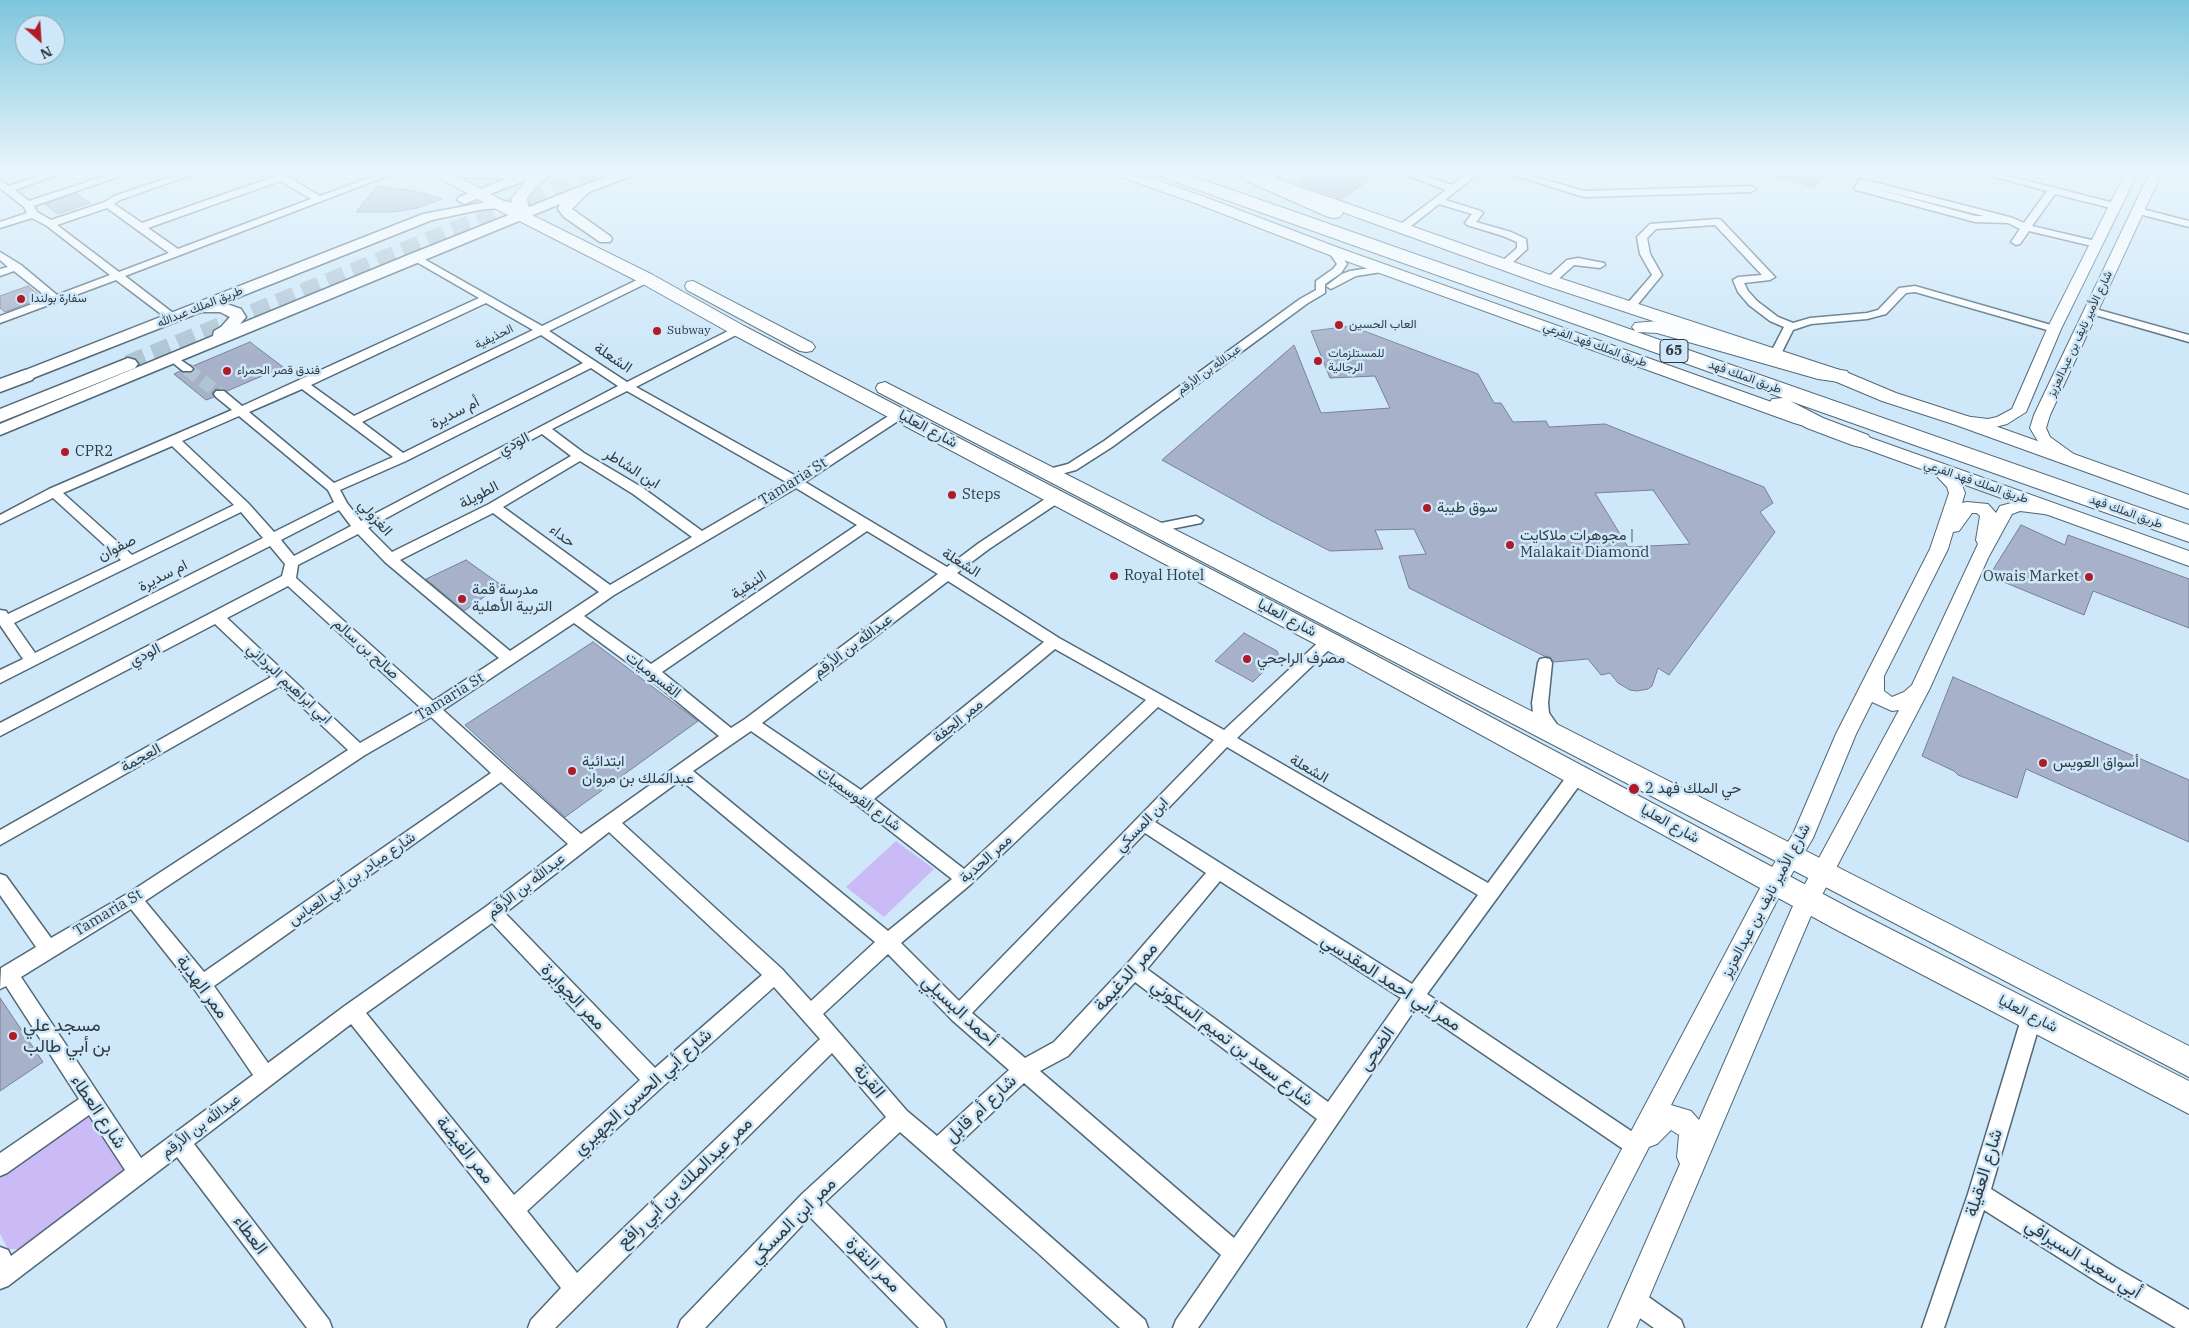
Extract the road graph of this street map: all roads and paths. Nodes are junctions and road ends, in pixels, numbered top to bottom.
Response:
1 (60, 232) edge
2 (148, 232) edge
3 (235, 232) edge
4 (389, 232) edge
5 (464, 232) edge
6 (472, 232) edge
7 (488, 232) edge
8 (547, 232) edge
9 (561, 232) edge
10 (587, 232) edge
11 (595, 232) edge
12 (1283, 232) edge
13 (1322, 232) edge
14 (1372, 232) edge
15 (1374, 232) edge
16 (1378, 232) edge
17 (1396, 232) edge
18 (1500, 232) edge
19 (1647, 232) edge
20 (1727, 232) edge
21 (2024, 232) edge
22 (2044, 232) edge
23 (2102, 232) edge
24 (2128, 232) edge
25 (1389, 237) junction
26 (605, 239) junction
27 (2016, 242) dead end
28 (2096, 244) junction
29 (582, 246) junction
30 (440, 247) junction
31 (1333, 251) junction
32 (0, 254) edge
33 (178, 254) junction
34 (417, 258) junction
35 (1504, 264) junction
36 (1600, 265) dead end
37 (17, 267) junction
38 (1384, 269) junction
39 (0, 273) edge
40 (118, 276) junction
41 (647, 279) junction
42 (1550, 281) junction
43 (1321, 291) junction
44 (56, 299) junction
45 (486, 299) junction
46 (2092, 311) junction
47 (1634, 317) junction
48 (173, 318) junction
49 (0, 320) edge
50 (1792, 327) junction
51 (1607, 329) junction
52 (2054, 329) junction
53 (540, 330) junction
54 (738, 330) junction
55 (2189, 339) edge
56 (1776, 354) junction
57 (172, 357) junction
58 (591, 363) junction
59 (187, 369) tunnel mouth
60 (25, 376) joint
61 (1839, 376) junction
62 (304, 384) junction
63 (0, 386) edge
64 (626, 386) junction
65 (220, 394) tunnel mouth
66 (0, 400) edge
67 (241, 411) junction
68 (2018, 412) junction
69 (900, 414) junction
70 (2042, 414) junction
71 (0, 416) edge
72 (1960, 420) junction
73 (354, 422) junction
74 (0, 429) edge
75 (543, 429) junction
76 (1860, 440) junction
77 (174, 441) junction
78 (1108, 444) junction
79 (580, 456) junction
80 (402, 458) junction
81 (2074, 460) junction
82 (1938, 469) junction
83 (1050, 473) junction
84 (796, 482) junction
85 (332, 488) junction
86 (1084, 490) junction
87 (54, 492) junction
88 (1056, 498) junction
89 (2189, 502) edge
90 (341, 504) junction
91 (243, 506) junction
92 (494, 506) junction
93 (2059, 511) junction
94 (2189, 518) edge
95 (0, 520) edge
96 (1196, 520) dead end
97 (866, 525) junction
98 (358, 526) junction
99 (1156, 528) junction
100 (2189, 534) edge
101 (703, 538) junction
102 (273, 540) junction
103 (1939, 549) junction
104 (390, 558) junction
105 (1979, 558) junction
106 (2189, 558) edge
107 (129, 560) junction
108 (292, 563) junction
109 (948, 574) junction
110 (290, 579) junction
111 (610, 592) junction
112 (576, 616) junction
113 (3, 617) edge
114 (218, 618) junction
115 (1329, 640) junction
116 (1054, 642) junction
117 (509, 659) junction
118 (32, 660) junction
119 (1545, 663) dead end
120 (651, 672) junction
121 (1875, 674) junction
122 (0, 677) edge
123 (282, 678) junction
124 (1920, 688) junction
125 (1158, 700) junction
126 (432, 709) junction
127 (751, 723) junction
128 (0, 730) edge
129 (1556, 734) junction
130 (730, 736) junction
131 (1225, 739) junction
132 (359, 751) junction
133 (681, 771) junction
134 (501, 774) junction
135 (1578, 774) junction
136 (862, 799) junction
137 (611, 824) junction
138 (1144, 824) junction
139 (0, 838) edge
140 (580, 844) junction
141 (1791, 856) junction
142 (1217, 872) junction
143 (1821, 872) junction
144 (965, 879) junction
145 (0, 881) edge
146 (1776, 882) junction
147 (1490, 893) junction
148 (133, 900) junction
149 (1808, 900) junction
150 (493, 912) junction
151 (888, 942) junction
152 (48, 949) junction
153 (1134, 970) junction
154 (775, 975) junction
155 (4, 977) edge
156 (202, 984) junction
157 (1414, 996) junction
158 (353, 1011) junction
159 (810, 1014) junction
160 (959, 1014) junction
161 (2032, 1016) junction
162 (833, 1039) junction
163 (2189, 1062) edge
164 (1024, 1069) junction
165 (266, 1077) junction
166 (654, 1081) junction
167 (2189, 1098) edge
168 (91, 1102) junction
169 (1330, 1116) junction
170 (900, 1118) junction
171 (179, 1142) junction
172 (1636, 1146) junction
173 (938, 1149) junction
174 (0, 1166) edge
175 (1689, 1171) junction
176 (139, 1173) junction
177 (1979, 1194) junction
178 (810, 1202) junction
179 (513, 1210) junction
180 (1235, 1253) junction
181 (3, 1269) edge
182 (576, 1289) junction
183 (1635, 1301) junction
184 (2189, 1323) edge
185 (321, 1328) edge
186 (539, 1328) edge
187 (689, 1328) edge
188 (935, 1328) edge
189 (1137, 1328) edge
190 (1184, 1328) edge
191 (1541, 1328) edge
192 (1622, 1328) edge
193 (1673, 1328) edge
194 (1933, 1328) edge

1 - 40 street
2 - 33 street
3 - 33 street
4 - 48 main road, طريق الملك عبدالله
5 - 30 main road
6 - 30 main road
7 - 30 main road
8 - 29 main road
9 - 29 main road, شارع العليا
10 - 26 main road, شارع العليا
11 - 26 main road
12 - 31 main road, طريق الملك فهد الفرعي
13 - 25 highway
14 - 25 highway, طريق الملك فهد / 65
15 - 25 highway, طريق الملك فهد / 65
16 - 25 highway
17 - 25 street
18 - 35 street
19 - 47 street
20 - 50 street
21 - 27 street
22 - 28 street
23 - 28 street, شارع الأمير نايف بن عبدالعزيز
24 - 46 street, شارع الأمير نايف بن عبدالعزيز
25 - 35 main road
25 - 47 highway, طريق الملك فهد / 65
25 - 51 highway, طريق الملك فهد / 65
26 - 83 main road, شارع العليا
28 - 52 street, شارع الأمير نايف بن عبدالعزيز
29 - 41 main road, شارع العليا
30 - 34 main road
31 - 38 main road, طريق الملك فهد الفرعي
31 - 43 street, عبدالله بن الأرقم
32 - 37 street
33 - 40 street
34 - 45 street, الشعلة
34 - 57 main road
35 - 42 main road
36 - 42 street
37 - 39 street
37 - 44 street
38 - 43 street
38 - 76 main road, طريق الملك فهد الفرعي
40 - 44 street
40 - 48 street
41 - 53 street, الحذيفية
41 - 54 main road, شارع العليا
42 - 47 main road
43 - 78 street, عبدالله بن الأرقم
44 - 49 street
45 - 53 street, الشعلة
45 - 62 street
46 - 55 street
46 - 70 street, شارع الأمير نايف بن عبدالعزيز
47 - 56 main road
47 - 61 highway
47 - 94 highway, طريق الملك فهد / 65
48 - 57 main road
48 - 60 main road, طريق الملك عبدالله
50 - 52 street
50 - 56 street
51 - 76 highway
51 - 100 highway, طريق الملك فهد / 65
52 - 68 street, شارع الأمير نايف بن عبدالعزيز
53 - 58 street, الشعلة
53 - 73 street, الحذيفية
54 - 64 street, الودي
54 - 69 main road, شارع العليا
56 - 61 main road
57 - 59 street
57 - 74 main road
58 - 64 street, الشعلة
58 - 80 street, أم سديرة
60 - 63 highway
61 - 72 main road
62 - 67 street
62 - 73 street
64 - 75 street, الودي
64 - 84 street, الشعلة
65 - 67 street, الغزولي
66 - 71 highway
67 - 77 street
67 - 85 street, الغزولي
68 - 70 street
68 - 72 street
69 - 84 street, Tamaria St
69 - 88 main road, شارع العليا
70 - 81 street, شارع الأمير نايف بن عبدالعزيز
72 - 81 main road
73 - 80 street
75 - 79 street, ابن الشاطر
75 - 98 street, الودي
76 - 82 main road, طريق الملك فهد الفرعي
77 - 87 street
77 - 91 street
78 - 83 street, عبدالله بن الأرقم
78 - 86 street
79 - 92 street, الطويلة
79 - 101 street, ابن الشاطر
80 - 85 street, أم سديرة
81 - 89 main road
82 - 93 main road, طريق الملك فهد الفرعي
82 - 103 street, شارع الأمير نايف بن عبدالعزيز
83 - 86 main road, شارع العليا
84 - 97 street, الشعلة
84 - 101 street, Tamaria St
85 - 90 street, الغزولي
86 - 99 main road, شارع العليا
87 - 95 street
87 - 107 street
88 - 109 street, عبدالله بن الأرقم
88 - 115 main road, شارع العليا
90 - 98 street, الغزولي
90 - 102 street, ام سديرة
91 - 102 street
91 - 107 street, صفوان
92 - 104 street, الطويلة
92 - 111 street, حداء
93 - 105 street
93 - 106 main road, طريق الملك فهد الفرعي
96 - 99 street
97 - 109 street, الشعلة
97 - 120 street, النبقية
98 - 104 street, الغزولي
98 - 108 street, الودي
99 - 129 main road, شارع العليا
101 - 111 street, Tamaria St
102 - 108 street
102 - 118 street, ام سديرة
103 - 105 street
103 - 121 street, شارع الأمير نايف بن عبدالعزيز
104 - 117 street, الغزولي
105 - 124 street
107 - 113 street, صفوان
108 - 110 street
109 - 116 street, الشعلة
109 - 127 street, عبدالله بن الأرقم
110 - 114 street, الودي
110 - 126 street, صالح بن سالم
111 - 112 street, Tamaria St
112 - 117 street, Tamaria St
112 - 120 street, القسوميات
113 - 118 street
114 - 123 street, ابي ابراهيم البرداني
114 - 128 street, الودي
115 - 131 street, ابن المسكي
115 - 135 main road, شارع العليا
116 - 125 street, الشعلة
116 - 136 street, ممر الجفة
117 - 126 street, Tamaria St
118 - 122 street, ام سديرة
119 - 129 street
120 - 130 street, القسوميات
121 - 124 street
121 - 141 street, شارع الأمير نايف بن عبدالعزيز
123 - 132 street, ابي ابراهيم البرداني
123 - 139 street, العجمة
124 - 143 street
125 - 131 street, الشعلة
125 - 144 street, ممر الحدبة
126 - 132 street, Tamaria St
126 - 134 street, صالح بن سالم
127 - 130 street, عبدالله بن الأرقم
127 - 136 street, شارع القوسميات
129 - 141 main road, شارع العليا
130 - 133 street, عبدالله بن الأرقم
131 - 138 street, ابن المسكي
131 - 147 street, الشعلة
132 - 148 street, Tamaria St
133 - 137 street, عبدالله بن الأرقم
133 - 151 street, أحمد البسيلي
134 - 140 street, صالح بن سالم
134 - 156 street, شارع مبادر بن أبي العباس
135 - 146 main road, شارع العليا
135 - 147 street, الضحى
136 - 144 street, شارع القوسميات
137 - 140 street, عبدالله بن الأرقم
137 - 154 street, القرنة
138 - 142 street, ممر أبي احمد المقدسي
138 - 160 street, ابن المسكي
140 - 150 street, عبدالله بن الأرقم
141 - 143 main road, شارع العليا
141 - 146 street, شارع الأمير نايف بن عبدالعزيز
142 - 153 street, ممر الدغيمة
142 - 157 street, ممر أبي احمد المقدسي
143 - 149 street
143 - 163 main road, شارع العليا
144 - 151 street, ممر الحدبة
145 - 152 street
146 - 149 main road, شارع العليا
146 - 172 street, شارع الأمير نايف بن عبدالعزيز
147 - 157 street, الضحى
148 - 152 street, Tamaria St
148 - 156 street, ممر الهدية
149 - 161 main road, شارع العليا
149 - 175 street
150 - 158 street, عبدالله بن الأرقم
150 - 166 street, ممر الجوابرة
151 - 159 street, ممر الحدبة
151 - 160 street, أحمد البسيلي
152 - 155 street, Tamaria St
153 - 164 street, ممر الدغيمة
153 - 169 street, شارع سعد بن تميم السكوني
154 - 159 street, القرنة
154 - 166 street, شارع أبي الحسن الجهيري
155 - 168 street, شارع العطاء
156 - 165 street, ممر الهدية
157 - 169 street, الضحى
157 - 172 street, ممر أبي احمد المقدسي
158 - 165 street, عبدالله بن الأرقم
158 - 179 street, ممر الفيضة
159 - 162 street, القرنة
160 - 164 street, أحمد البسيلي
161 - 167 main road, شارع العليا
161 - 177 street, شارع العقيلة
162 - 170 street, القرنة
162 - 182 street, ممر عبدالملك بن أبي رافع
164 - 173 street, شارع أم قابل
164 - 180 street, أحمد البسيلي
165 - 171 street, عبدالله بن الأرقم
166 - 179 street, شارع أبي الحسن الجهيري
168 - 174 street
168 - 176 street, شارع العطاء
169 - 180 street, الضحى
170 - 173 street, القرنة
170 - 178 street, ممر ابن المسكي
171 - 176 street, عبدالله بن الأرقم
171 - 185 street, العطاء
172 - 175 street
172 - 191 street, شارع الأمير نايف بن عبدالعزيز
173 - 189 street, القرنة
175 - 183 street
176 - 181 street, عبدالله بن الأرقم
177 - 184 street, أبي سعيد السيرافي
177 - 194 street, شارع العقيلة
178 - 187 street, ممر ابن المسكي
178 - 188 street, ممر النقرة
179 - 182 street, ممر الفيضة
180 - 190 street, الضحى
182 - 186 street, ممر عبدالملك بن أبي رافع
183 - 192 street
183 - 193 street

